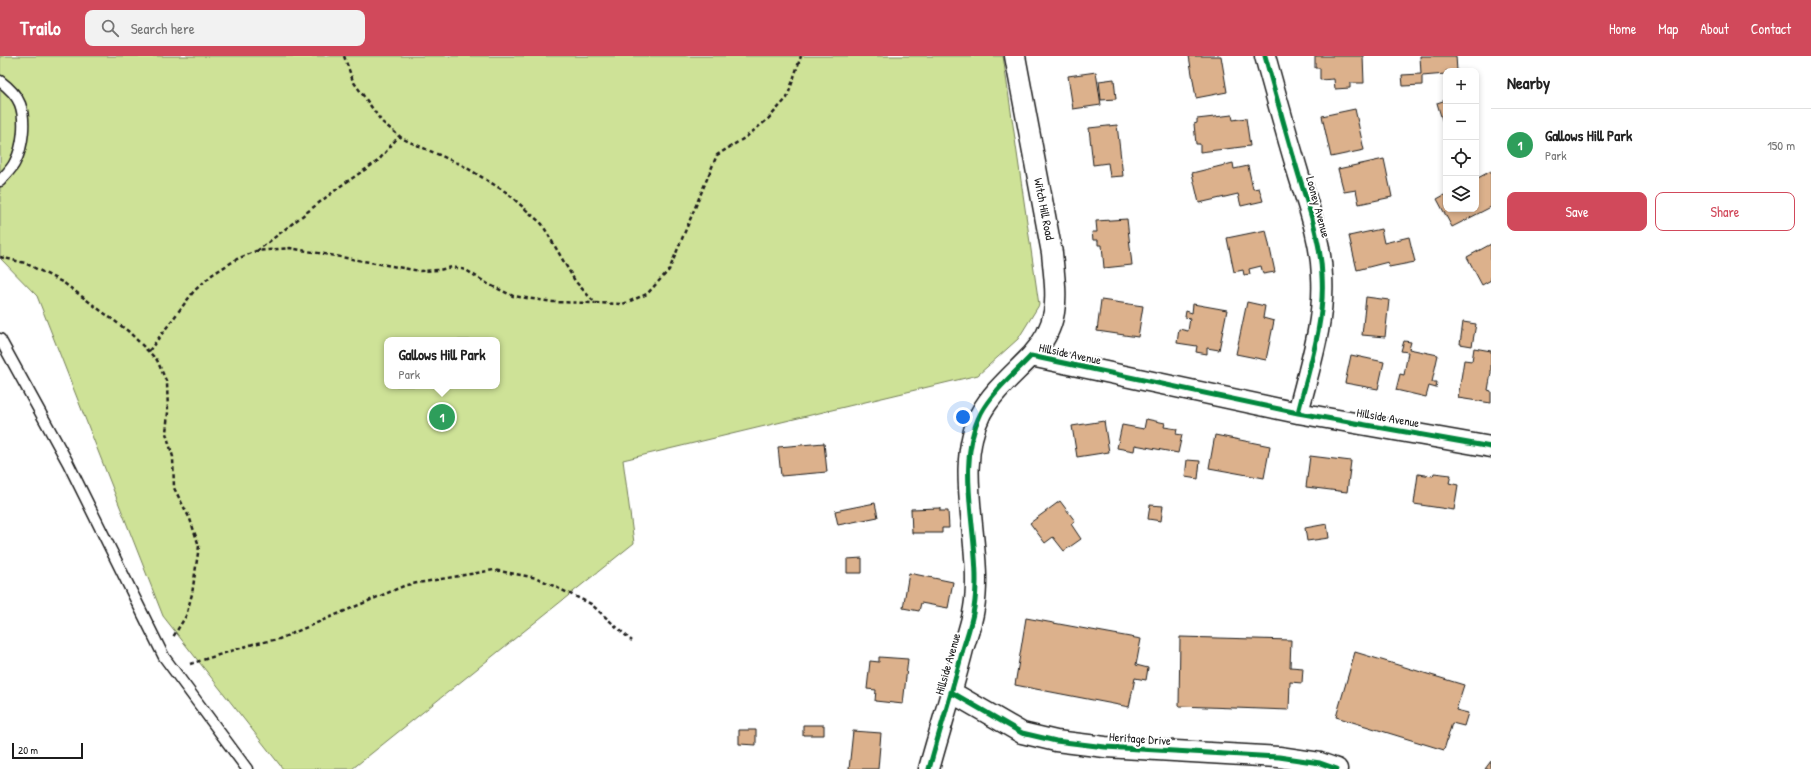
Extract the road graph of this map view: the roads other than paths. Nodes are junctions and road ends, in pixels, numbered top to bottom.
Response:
1 (1015, 56) edge
2 (1265, 56) edge
3 (0, 81) edge
4 (0, 182) edge
5 (0, 339) edge
6 (1031, 356) junction
7 (1298, 413) junction
8 (1491, 447) edge
9 (951, 692) junction
10 (246, 769) edge
11 (929, 769) edge
12 (1337, 769) edge

1 - 6 street, Witch Hill Road
2 - 7 street, Looney Avenue
3 - 4 lane
5 - 10 lane
6 - 7 street, Hillside Avenue
6 - 9 street, Hillside Avenue
7 - 8 street, Hillside Avenue
9 - 11 street, Hillside Avenue
9 - 12 street, Heritage Drive

